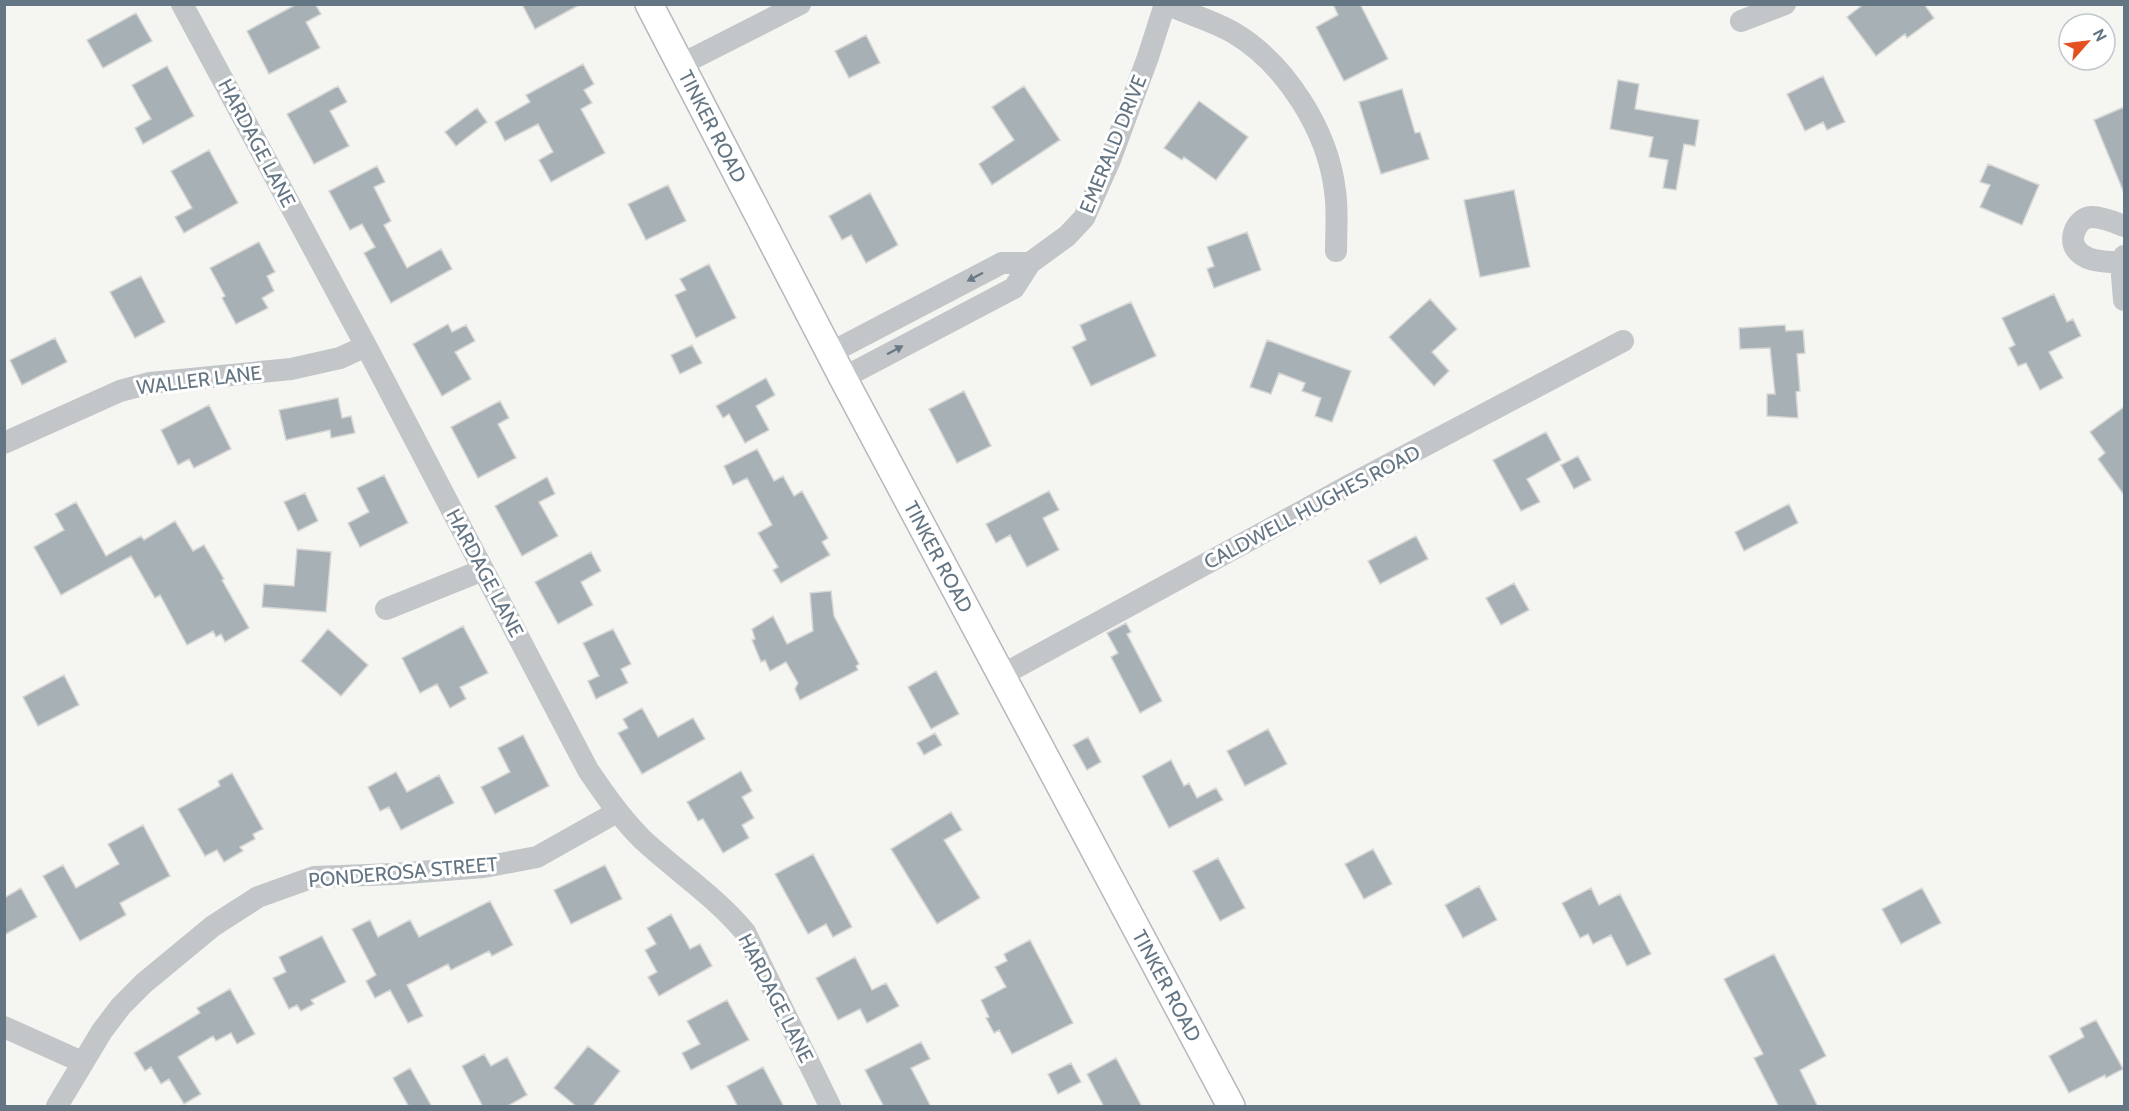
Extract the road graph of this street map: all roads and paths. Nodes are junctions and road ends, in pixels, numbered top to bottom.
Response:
1 (182, 4) edge
2 (649, 4) edge
3 (800, 4) edge
4 (1166, 4) edge
5 (1785, 4) edge
6 (1742, 21) dead end
7 (681, 65) junction
8 (2124, 225) edge
9 (1336, 251) dead end
10 (2123, 259) edge
11 (1030, 263) junction
12 (2124, 300) edge
13 (1623, 341) dead end
14 (366, 346) junction
15 (830, 353) junction
16 (843, 378) junction
17 (4, 443) edge
18 (483, 570) junction
19 (386, 609) dead end
20 (1002, 675) junction
21 (617, 812) junction
22 (4, 1027) edge
23 (82, 1062) junction
24 (57, 1107) edge
25 (830, 1107) edge
26 (1231, 1107) edge

1 - 14 street, HARDAGE LANE
2 - 7 main road, TINKER ROAD
3 - 7 street
4 - 9 street
4 - 11 street, EMERALD DRIVE
5 - 6 street
7 - 15 main road, TINKER ROAD
8 - 10 street
10 - 12 street
11 -> 15 street
16 -> 11 street, EMERALD DRIVE
13 - 20 street, CALDWELL HUGHES ROAD
14 - 17 street, WALLER LANE
14 - 18 street, HARDAGE LANE
15 - 16 main road, TINKER ROAD
16 - 20 main road, TINKER ROAD
18 - 19 street
18 - 21 street, HARDAGE LANE
20 - 26 main road, TINKER ROAD
21 - 23 street, PONDEROSA STREET
21 - 25 street, HARDAGE LANE
22 - 23 street
23 - 24 street, PONDEROSA STREET

